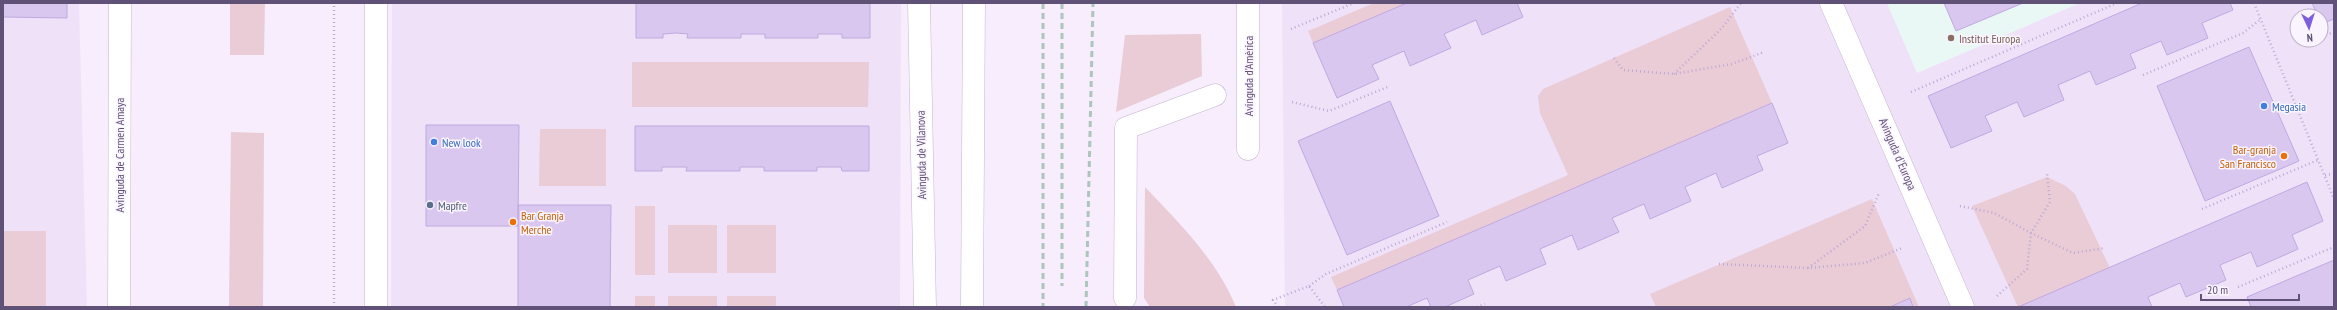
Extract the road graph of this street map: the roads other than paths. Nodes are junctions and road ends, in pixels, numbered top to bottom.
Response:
1 (120, 3) edge
2 (376, 3) edge
3 (919, 3) edge
4 (974, 3) edge
5 (1248, 3) edge
6 (1831, 3) edge
7 (1215, 95) dead end
8 (1248, 149) dead end
9 (1125, 298) dead end
10 (119, 307) edge
11 (376, 307) edge
12 (925, 307) edge
13 (972, 307) edge
14 (1963, 307) edge

1 - 10 street, Avinguda de Carmen Amaya
2 - 11 street
3 - 12 street, Avinguda de Vilanova
4 - 13 street
5 - 8 street, Avinguda d'Amèrica
6 - 14 street, Avinguda d'Europa
7 - 9 street

